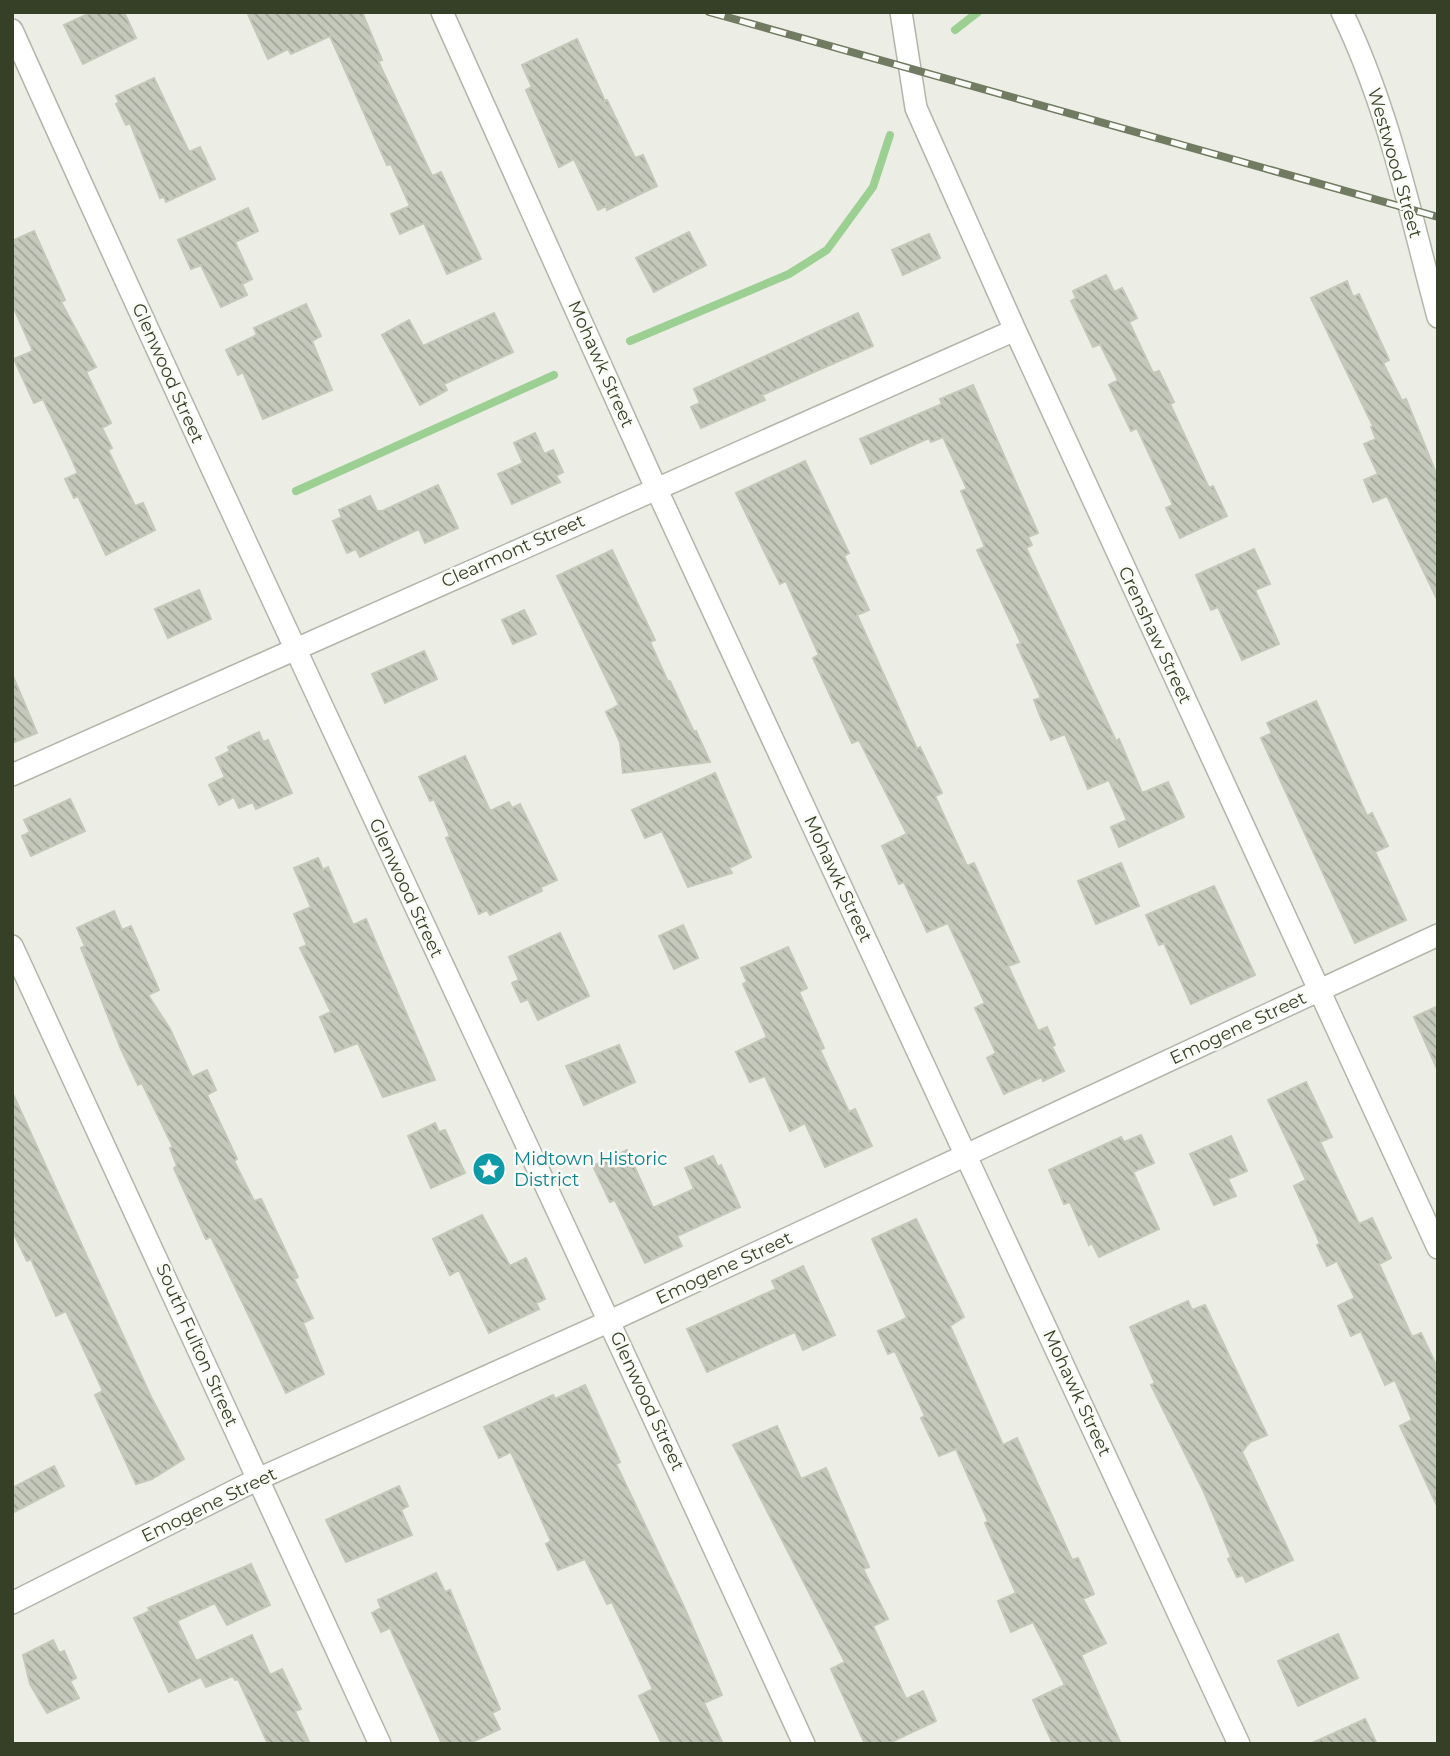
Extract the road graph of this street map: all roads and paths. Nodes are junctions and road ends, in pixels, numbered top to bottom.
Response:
1 (442, 12) edge
2 (901, 12) edge
3 (1342, 12) edge
4 (12, 30) edge
5 (1438, 317) edge
6 (1015, 330) junction
7 (656, 488) junction
8 (293, 649) junction
9 (12, 775) edge
10 (1438, 935) edge
11 (12, 946) edge
12 (1318, 991) junction
13 (966, 1155) junction
14 (1438, 1248) edge
15 (610, 1321) junction
16 (258, 1479) junction
17 (12, 1603) edge
18 (380, 1744) edge
19 (804, 1744) edge
20 (1239, 1744) edge

1 - 7 street, Mohawk Street
2 - 6 street, Crenshaw Street
3 - 5 street, Westwood Street
4 - 8 street, Glenwood Street
6 - 7 street, Clearmont Street
6 - 12 street, Crenshaw Street
7 - 8 street, Clearmont Street
7 - 13 street, Mohawk Street
8 - 9 street, Clearmont Street
8 - 15 street, Glenwood Street
10 - 12 street, Emogene Street
11 - 16 street, South Fulton Street
12 - 13 street, Emogene Street
12 - 14 street, Crenshaw Street
13 - 15 street, Emogene Street
13 - 20 street, Mohawk Street
15 - 16 street, Emogene Street
15 - 19 street, Glenwood Street
16 - 17 street, Emogene Street
16 - 18 street, South Fulton Street

